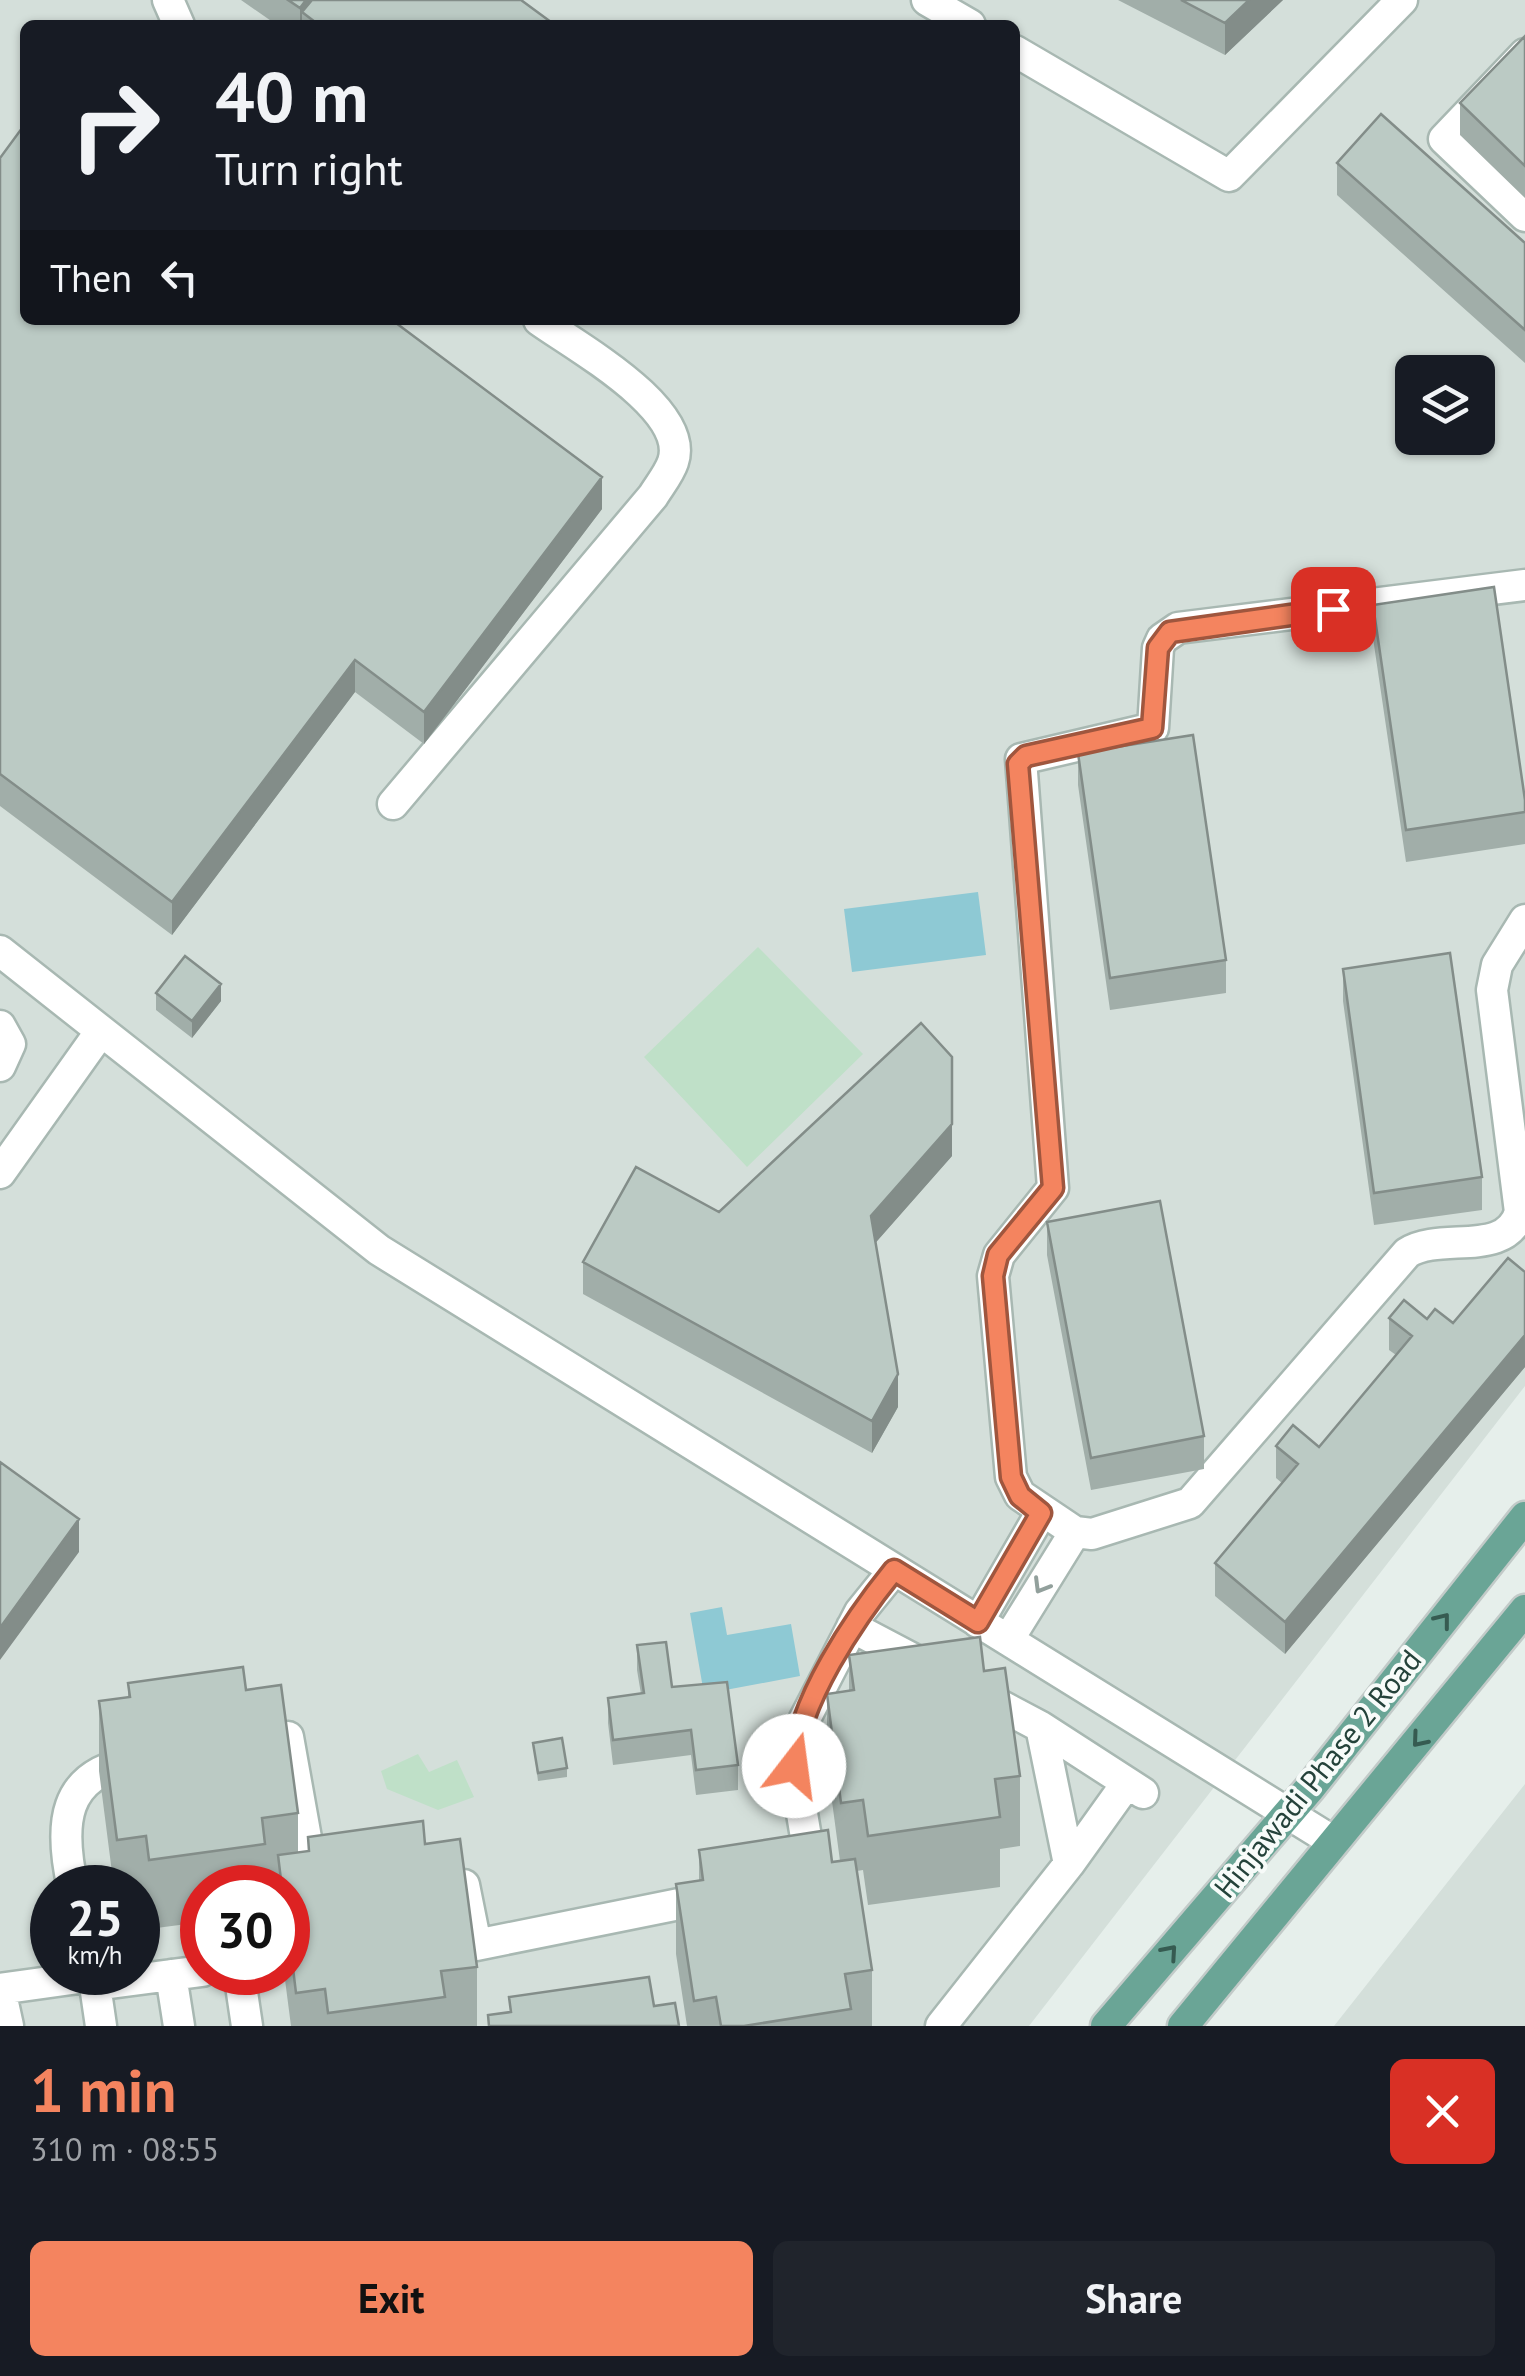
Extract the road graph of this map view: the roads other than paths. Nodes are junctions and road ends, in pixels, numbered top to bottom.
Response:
1 (928, 0) edge
2 (1402, 0) edge
3 (962, 20) edge
4 (1020, 54) edge
5 (1525, 54) edge
6 (1525, 216) edge
7 (545, 325) edge
8 (1525, 587) edge
9 (394, 804) dead end
10 (1525, 920) edge
11 (0, 951) edge
12 (0, 1026) edge
13 (101, 1031) junction
14 (0, 1066) edge
15 (0, 1173) edge
16 (1041, 1513) junction
17 (1525, 1517) edge
18 (1075, 1532) junction
19 (894, 1570) junction
20 (1525, 1610) edge
21 (978, 1622) junction
22 (852, 1627) junction
23 (1008, 1640) junction
24 (1041, 1727) junction
25 (214, 1749) edge
26 (159, 1758) edge
27 (1287, 1814) junction
28 (1334, 1842) junction
29 (1070, 1864) junction
30 (67, 1865) edge
31 (776, 1885) edge
32 (427, 1888) edge
33 (738, 1892) edge
34 (335, 1896) edge
35 (180, 1974) edge
36 (160, 1975) edge
37 (171, 1975) junction
38 (30, 1985) edge
39 (96, 1995) edge
40 (243, 1995) edge
41 (8, 2026) edge
42 (101, 2026) edge
43 (179, 2026) edge
44 (247, 2026) edge
45 (941, 2026) edge
46 (1106, 2026) edge
47 (1183, 2026) edge

1 - 3 street
2 - 4 street
5 - 6 street
7 - 9 street
8 - 16 street
10 - 18 street
11 - 13 street
12 - 14 street
13 - 15 street
13 - 19 street
16 - 18 street
16 - 21 street
27 -> 17 main road, Hinjawadi Phase 2 Road
18 -> 23 street
19 - 21 street
19 - 22 street
20 -> 28 main road, Hinjawadi Phase 2 Road
21 - 23 street
22 - 24 street
22 - 31 street
23 - 27 street
24 - 29 street
24 - 29 street
25 - 34 street
26 - 30 street
27 - 28 street
46 -> 27 main road, Hinjawadi Phase 2 Road
28 - 47 main road, Hinjawadi Phase 2 Road
29 - 45 street
32 - 33 street
35 - 37 street
36 - 37 street
37 - 43 street
38 - 41 street
39 - 42 street
40 - 44 street

